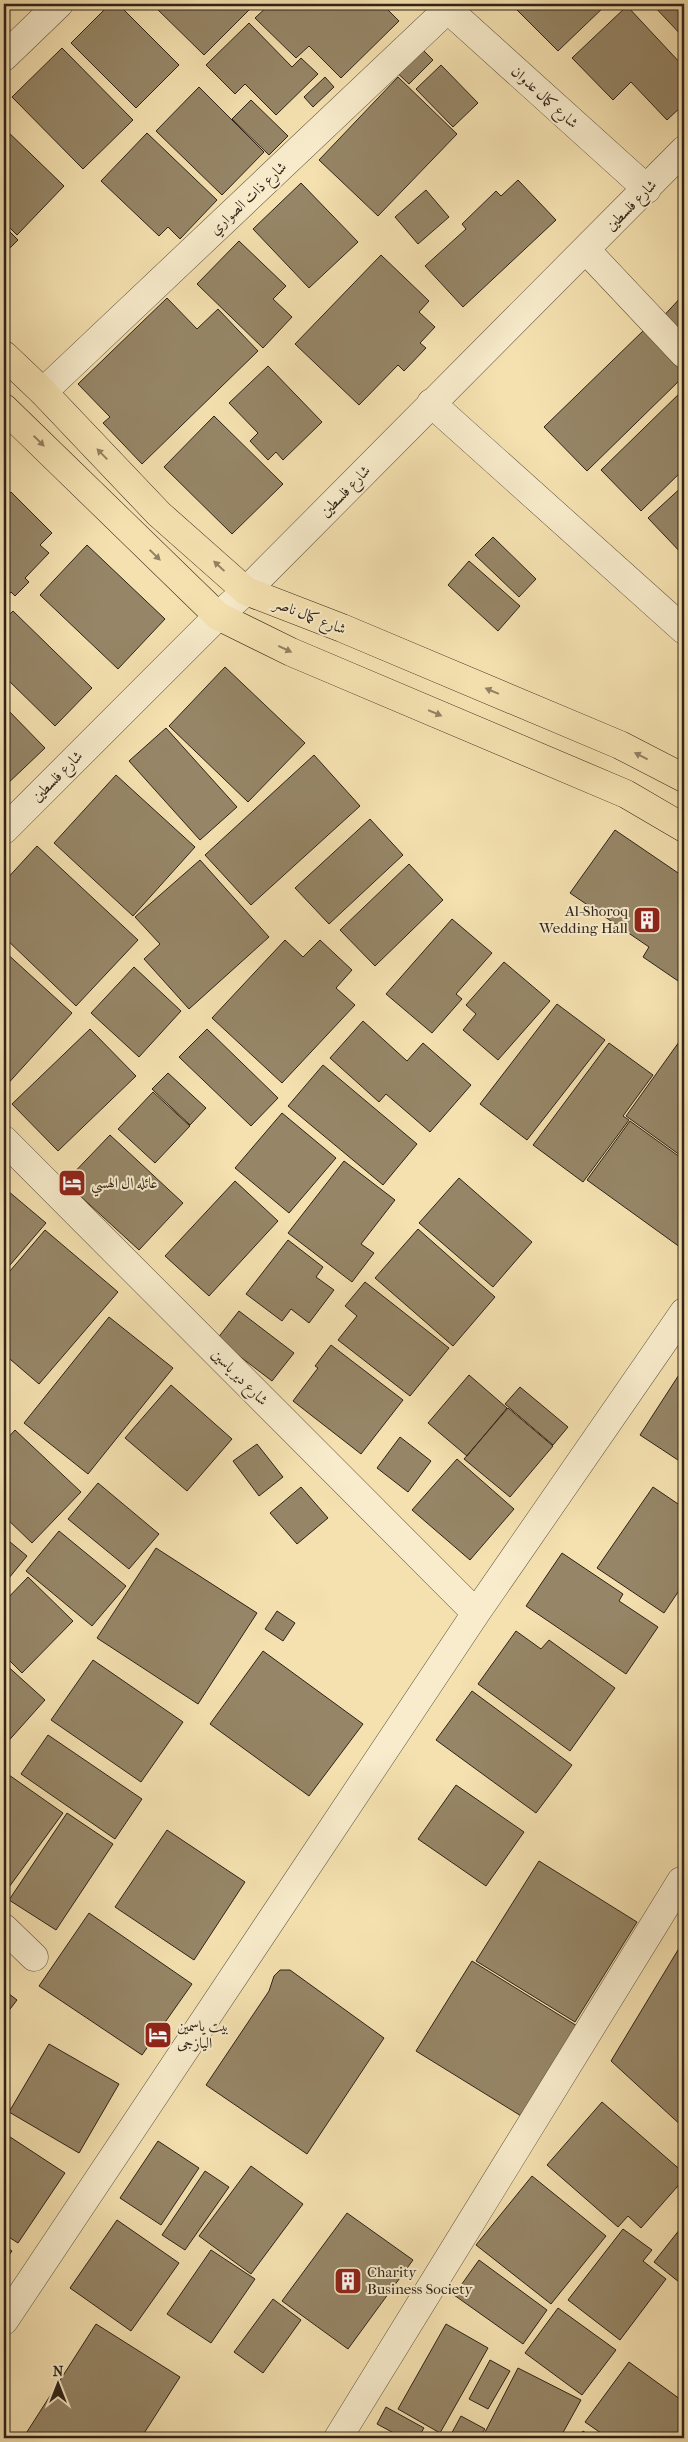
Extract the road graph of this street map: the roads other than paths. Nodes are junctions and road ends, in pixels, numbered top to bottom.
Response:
1 (448, 5) edge
2 (44, 9) edge
3 (4, 57) edge
4 (684, 150) edge
5 (647, 189) junction
6 (586, 250) junction
7 (684, 354) edge
8 (4, 355) edge
9 (43, 392) junction
10 (431, 403) junction
11 (7, 416) edge
12 (246, 592) junction
13 (218, 616) junction
14 (684, 630) edge
15 (684, 778) edge
16 (684, 828) edge
17 (4, 830) edge
18 (4, 1140) edge
19 (684, 1312) edge
20 (476, 1613) junction
21 (683, 1880) edge
22 (4, 1928) edge
23 (34, 1957) dead end
24 (4, 2321) edge
25 (338, 2438) edge

1 - 5 street, شارع كمال عدوان
1 - 9 street, شارع ذات الصواري
2 - 3 street
4 - 5 street, شارع فلسطين
5 - 6 street, شارع فلسطين
6 - 7 street
6 - 10 street, شارع فلسطين
8 - 9 main road, شارع كمال ناصر
12 -> 9 main road, شارع كمال ناصر
10 - 12 street, شارع فلسطين
10 - 14 street
11 -> 13 main road
12 - 13 street, شارع فلسطين
15 -> 12 main road, شارع كمال ناصر
13 -> 16 main road
13 - 17 street, شارع فلسطين
18 - 20 street, شارع دير ياسين
19 - 20 street
20 - 24 street
21 - 25 street
22 - 23 street

